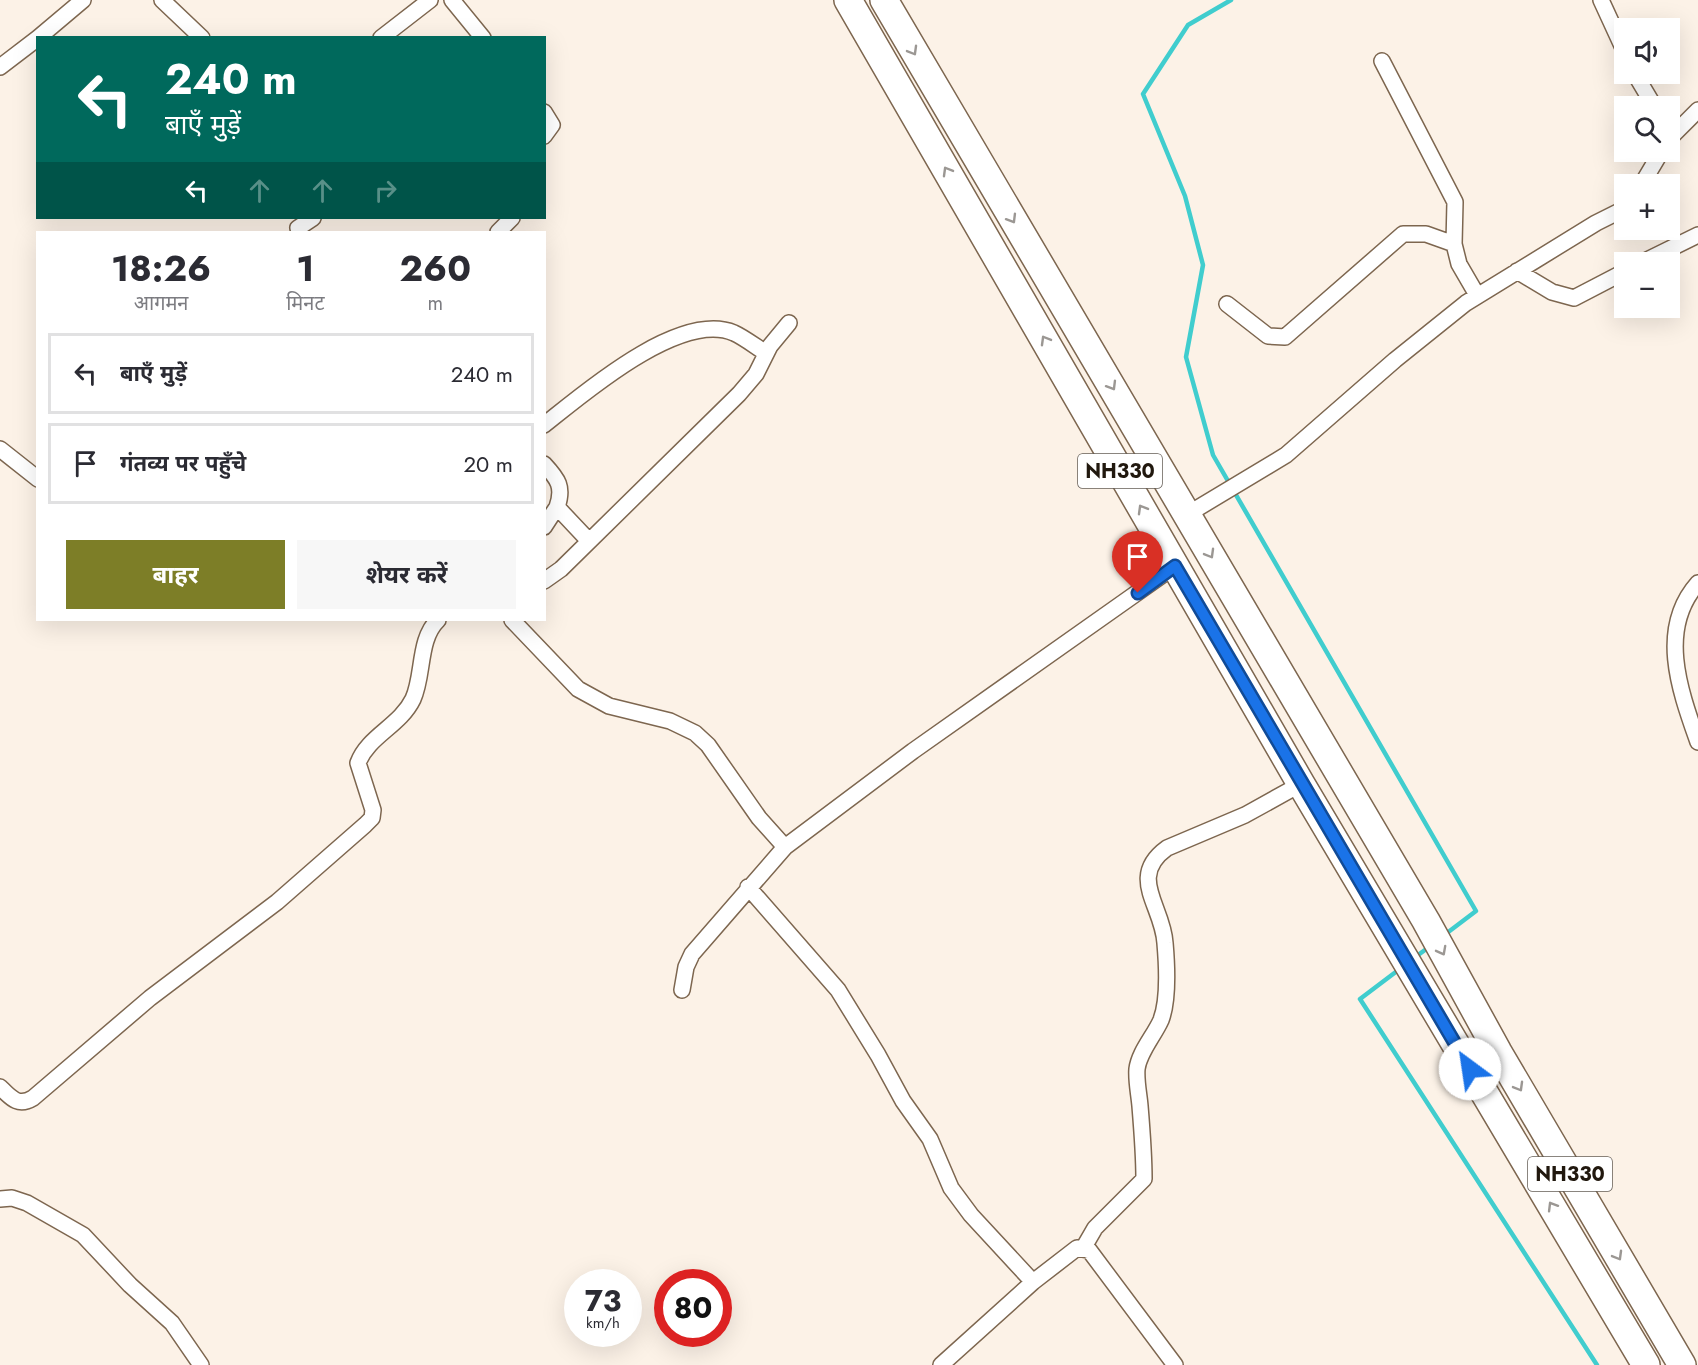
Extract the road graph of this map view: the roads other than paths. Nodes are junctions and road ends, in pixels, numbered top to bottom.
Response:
1 (83, 0) edge
2 (162, 0) edge
3 (430, 0) edge
4 (452, 0) edge
5 (849, 0) edge
6 (884, 0) edge
7 (1601, 0) edge
8 (1614, 28) edge
9 (40, 36) edge
10 (200, 36) edge
11 (384, 36) edge
12 (481, 36) edge
13 (36, 40) edge
14 (1382, 61) dead end
15 (0, 67) edge
16 (1698, 110) edge
17 (546, 115) edge
18 (1680, 125) edge
19 (546, 133) edge
20 (1614, 215) edge
21 (311, 219) edge
22 (511, 219) edge
23 (296, 226) edge
24 (499, 231) edge
25 (1698, 236) edge
26 (1454, 244) junction
27 (1664, 252) edge
28 (1517, 271) junction
29 (1614, 277) edge
30 (1477, 296) junction
31 (1227, 304) dead end
32 (789, 323) dead end
33 (766, 353) junction
34 (546, 423) edge
35 (0, 449) edge
36 (546, 466) edge
37 (36, 477) edge
38 (557, 507) junction
39 (1188, 514) junction
40 (546, 524) edge
41 (590, 541) junction
42 (1175, 566) junction
43 (546, 578) edge
44 (1698, 583) edge
45 (435, 621) edge
46 (513, 621) edge
47 (1698, 742) edge
48 (1301, 784) junction
49 (785, 847) junction
50 (748, 887) junction
51 (682, 990) dead end
52 (0, 1087) edge
53 (0, 1199) edge
54 (1084, 1247) junction
55 (1033, 1282) junction
56 (201, 1365) edge
57 (941, 1365) edge
58 (1174, 1365) edge
59 (1646, 1365) edge
60 (1682, 1365) edge

1 - 9 street
2 - 10 street
3 - 11 street
4 - 12 street
42 -> 5 highway, NH330
6 -> 39 highway, NH330
7 - 8 street
13 - 15 street
14 - 26 street
16 - 18 street
17 - 19 street
20 - 28 street
21 - 23 street
22 - 24 street
25 - 27 street
26 - 30 street
26 - 31 street
28 - 29 street
28 - 30 street
30 - 39 street
32 - 33 street
33 - 34 street
33 - 41 street
35 - 37 street
36 - 38 street
38 - 40 street
38 - 41 street
39 -> 60 highway, NH330
41 - 43 street
42 - 48 highway, NH330
42 - 49 street
44 - 47 street
45 - 52 street
46 - 49 street
48 - 54 street
59 -> 48 highway, NH330
49 - 50 street
50 - 51 street
50 - 55 street
53 - 56 street
54 - 55 street
54 - 58 street
55 - 57 street

